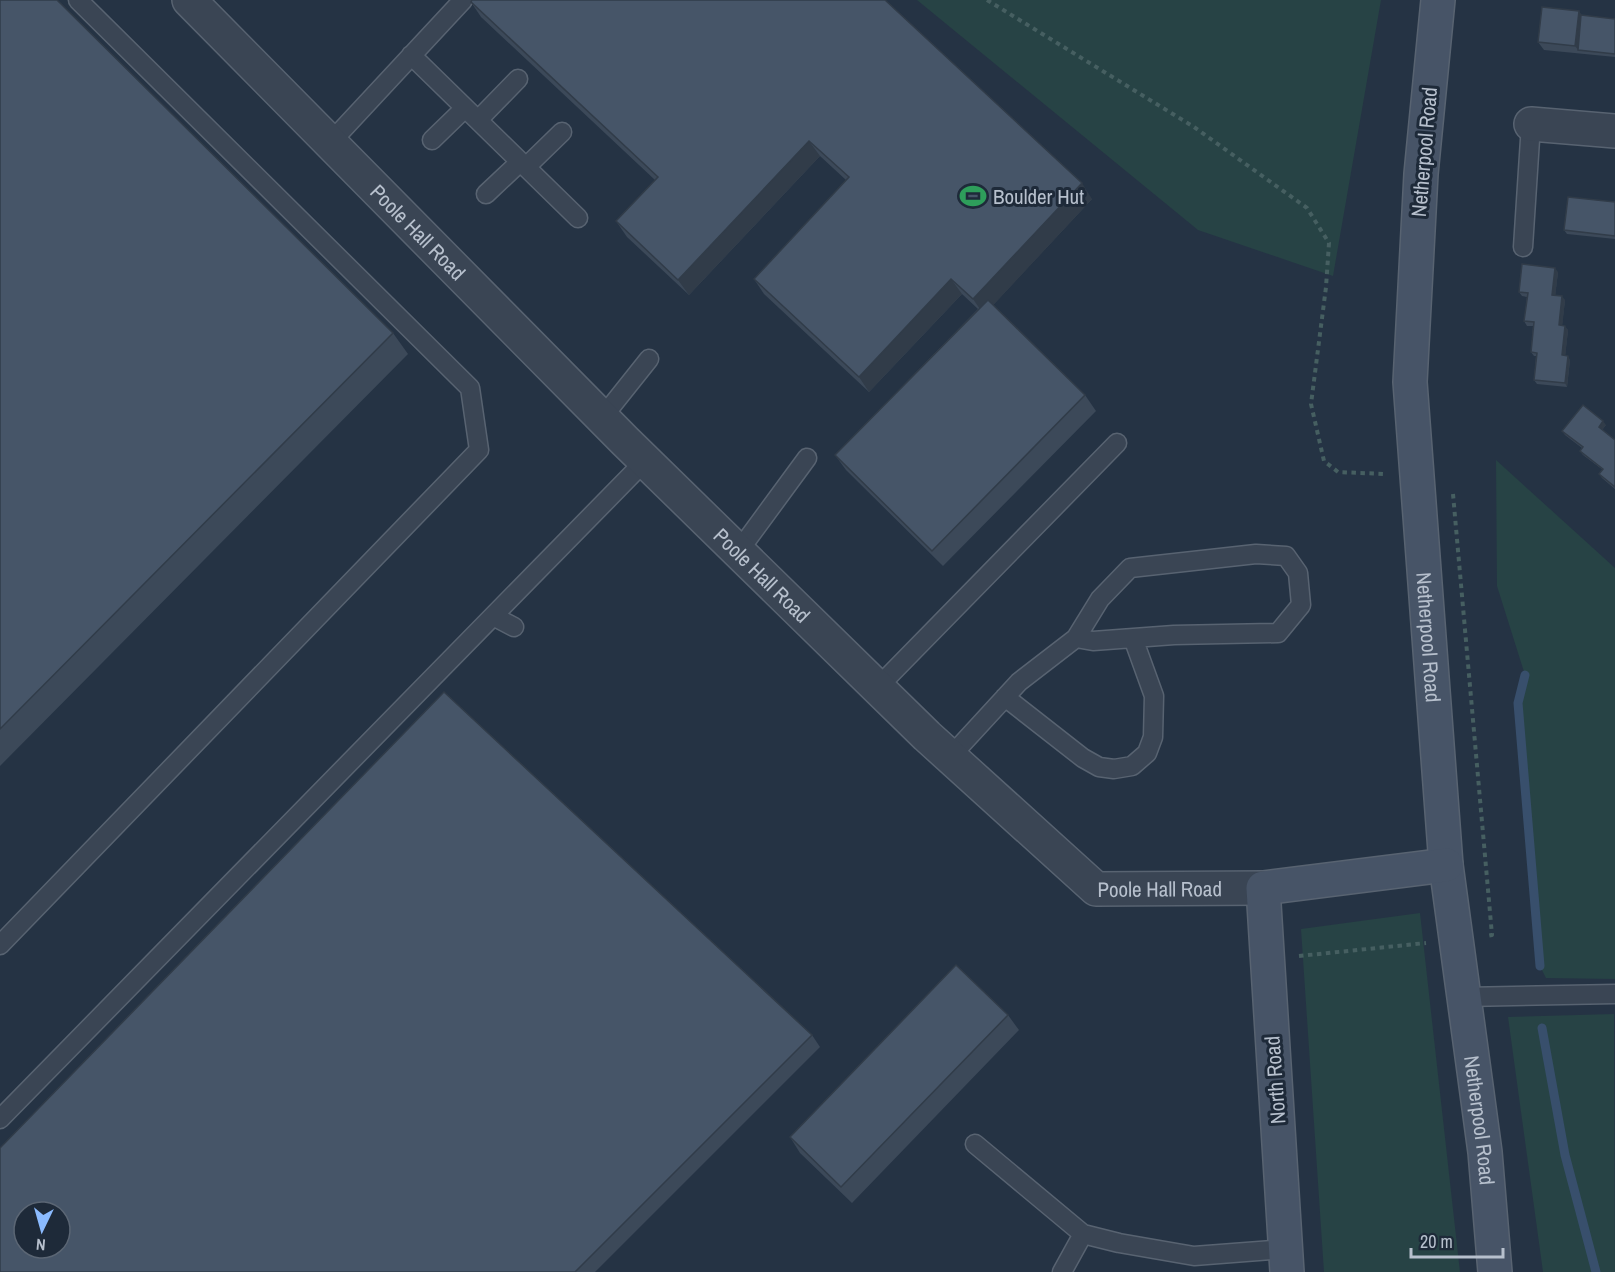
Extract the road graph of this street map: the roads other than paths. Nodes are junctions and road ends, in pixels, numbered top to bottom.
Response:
1 (78, 0) edge
2 (463, 0) edge
3 (1438, 0) edge
4 (200, 4) edge
5 (411, 55) junction
6 (518, 79) dead end
7 (471, 114) junction
8 (1531, 124) joint
9 (1615, 131) edge
10 (562, 132) dead end
11 (432, 140) dead end
12 (330, 143) junction
13 (523, 164) junction
14 (486, 194) dead end
15 (578, 218) dead end
16 (1523, 247) dead end
17 (649, 359) dead end
18 (602, 418) junction
19 (1118, 443) dead end
20 (807, 458) dead end
21 (645, 461) junction
22 (738, 552) junction
23 (493, 616) junction
24 (514, 627) dead end
25 (1076, 638) junction
26 (1133, 638) junction
27 (877, 687) junction
28 (1005, 697) junction
29 (950, 757) junction
30 (1446, 865) junction
31 (1263, 888) junction
32 (0, 945) edge
33 (1615, 994) edge
34 (1464, 997) junction
35 (0, 1119) edge
36 (975, 1144) dead end
37 (1083, 1234) junction
38 (1286, 1260) edge
39 (1062, 1272) edge
40 (1496, 1272) edge

1 - 32 lane
2 - 5 lane
3 - 30 main road, Netherpool Road
4 - 12 street, Poole Hall Road
5 - 7 lane
5 - 12 lane
6 - 7 lane
7 - 11 lane
7 - 13 lane
8 - 9 street
8 - 16 lane
10 - 13 lane
12 - 18 street, Poole Hall Road
13 - 14 lane
13 - 15 lane
17 - 18 lane
18 - 21 street, Poole Hall Road
19 - 27 lane
20 - 22 lane
21 - 22 street, Poole Hall Road
21 - 23 lane
22 - 27 street, Poole Hall Road
23 - 24 lane
23 - 35 lane
25 - 26 lane
25 - 26 lane
25 - 28 lane
26 - 28 lane
27 - 29 street, Poole Hall Road
28 - 29 lane
29 - 31 street, Poole Hall Road
30 - 31 main road, Poole Hall Road
30 - 34 main road, Netherpool Road
31 - 38 main road, North Road
33 - 34 lane
34 - 40 main road, Netherpool Road
36 - 37 lane
37 - 38 lane
37 - 39 lane

